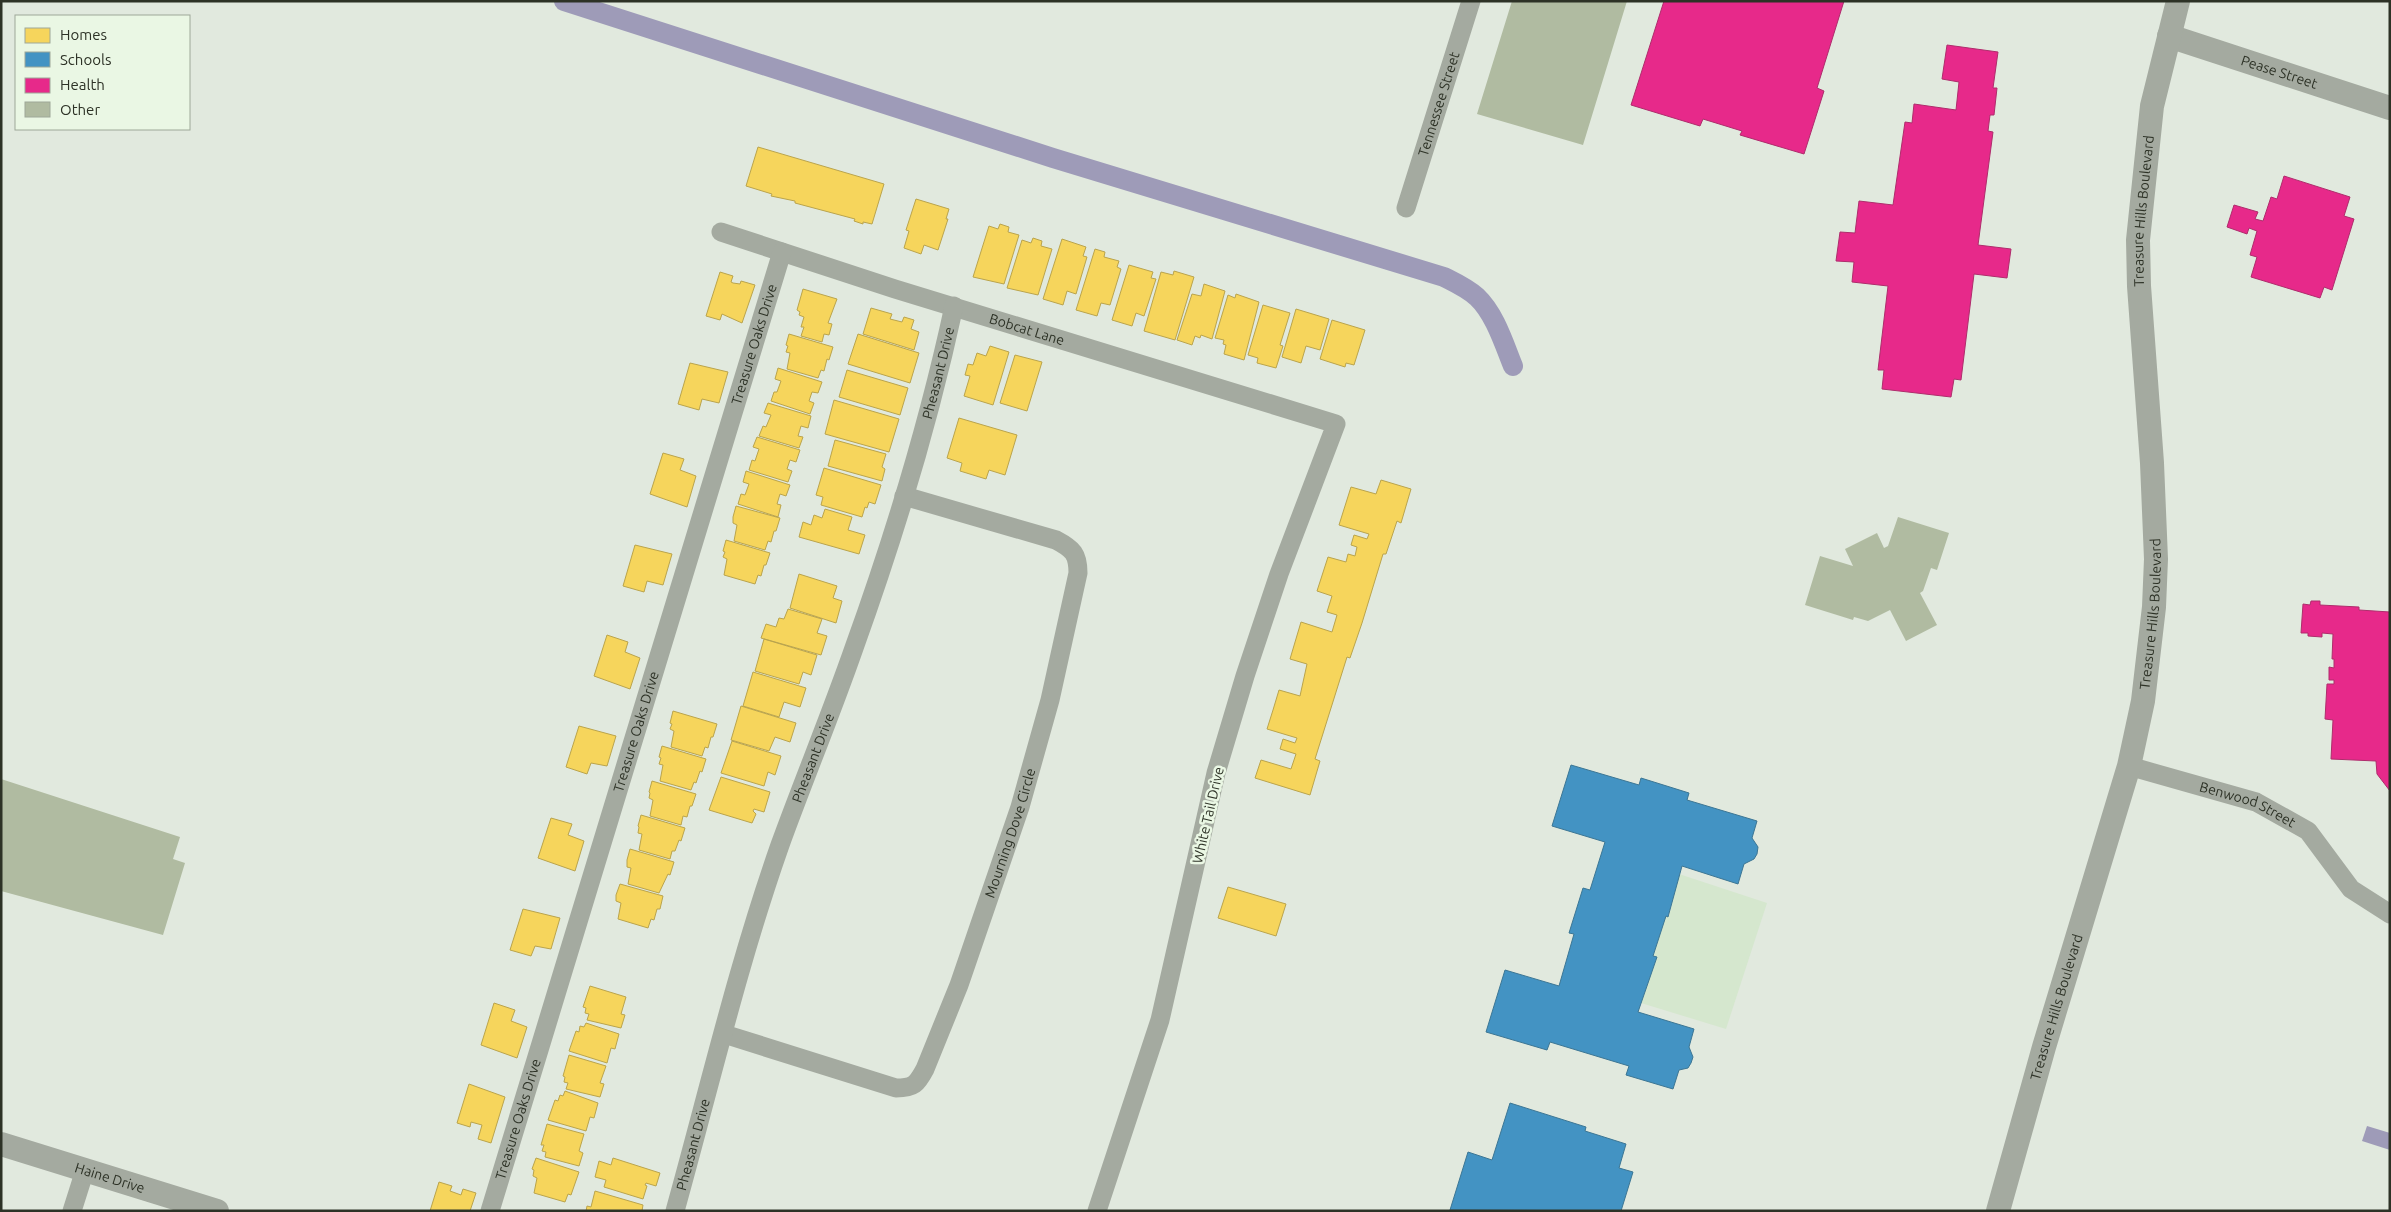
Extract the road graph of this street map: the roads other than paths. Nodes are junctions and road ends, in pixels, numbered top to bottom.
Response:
1 (1471, 1) edge
2 (2178, 1) edge
3 (2169, 36) junction
4 (2390, 108) edge
5 (1406, 208) dead end
6 (720, 232) dead end
7 (782, 252) junction
8 (954, 306) junction
9 (1336, 424) joint
10 (904, 496) junction
11 (2129, 766) junction
12 (2390, 914) edge
13 (724, 1034) junction
14 (1, 1144) edge
15 (85, 1170) junction
16 (72, 1211) edge
17 (217, 1211) edge
18 (490, 1211) edge
19 (675, 1211) edge
20 (1097, 1211) edge
21 (1998, 1211) edge

1 - 5 street, Tennessee Street
2 - 3 street, Treasure Hills Boulevard
3 - 4 street, Pease Street
3 - 11 street, Treasure Hills Boulevard
6 - 7 street, Bobcat Lane
7 - 8 street, Bobcat Lane
7 - 18 street, Treasure Oaks Drive
8 - 9 street, Bobcat Lane
8 - 10 street, Pheasant Drive
9 - 20 street, White Tail Drive
10 - 13 street, Pheasant Drive
10 - 13 street, Mourning Dove Circle
11 - 12 street, Benwood Street
11 - 21 street, Treasure Hills Boulevard
13 - 19 street, Pheasant Drive
14 - 15 street, Haine Drive
15 - 16 street
15 - 17 street, Haine Drive

